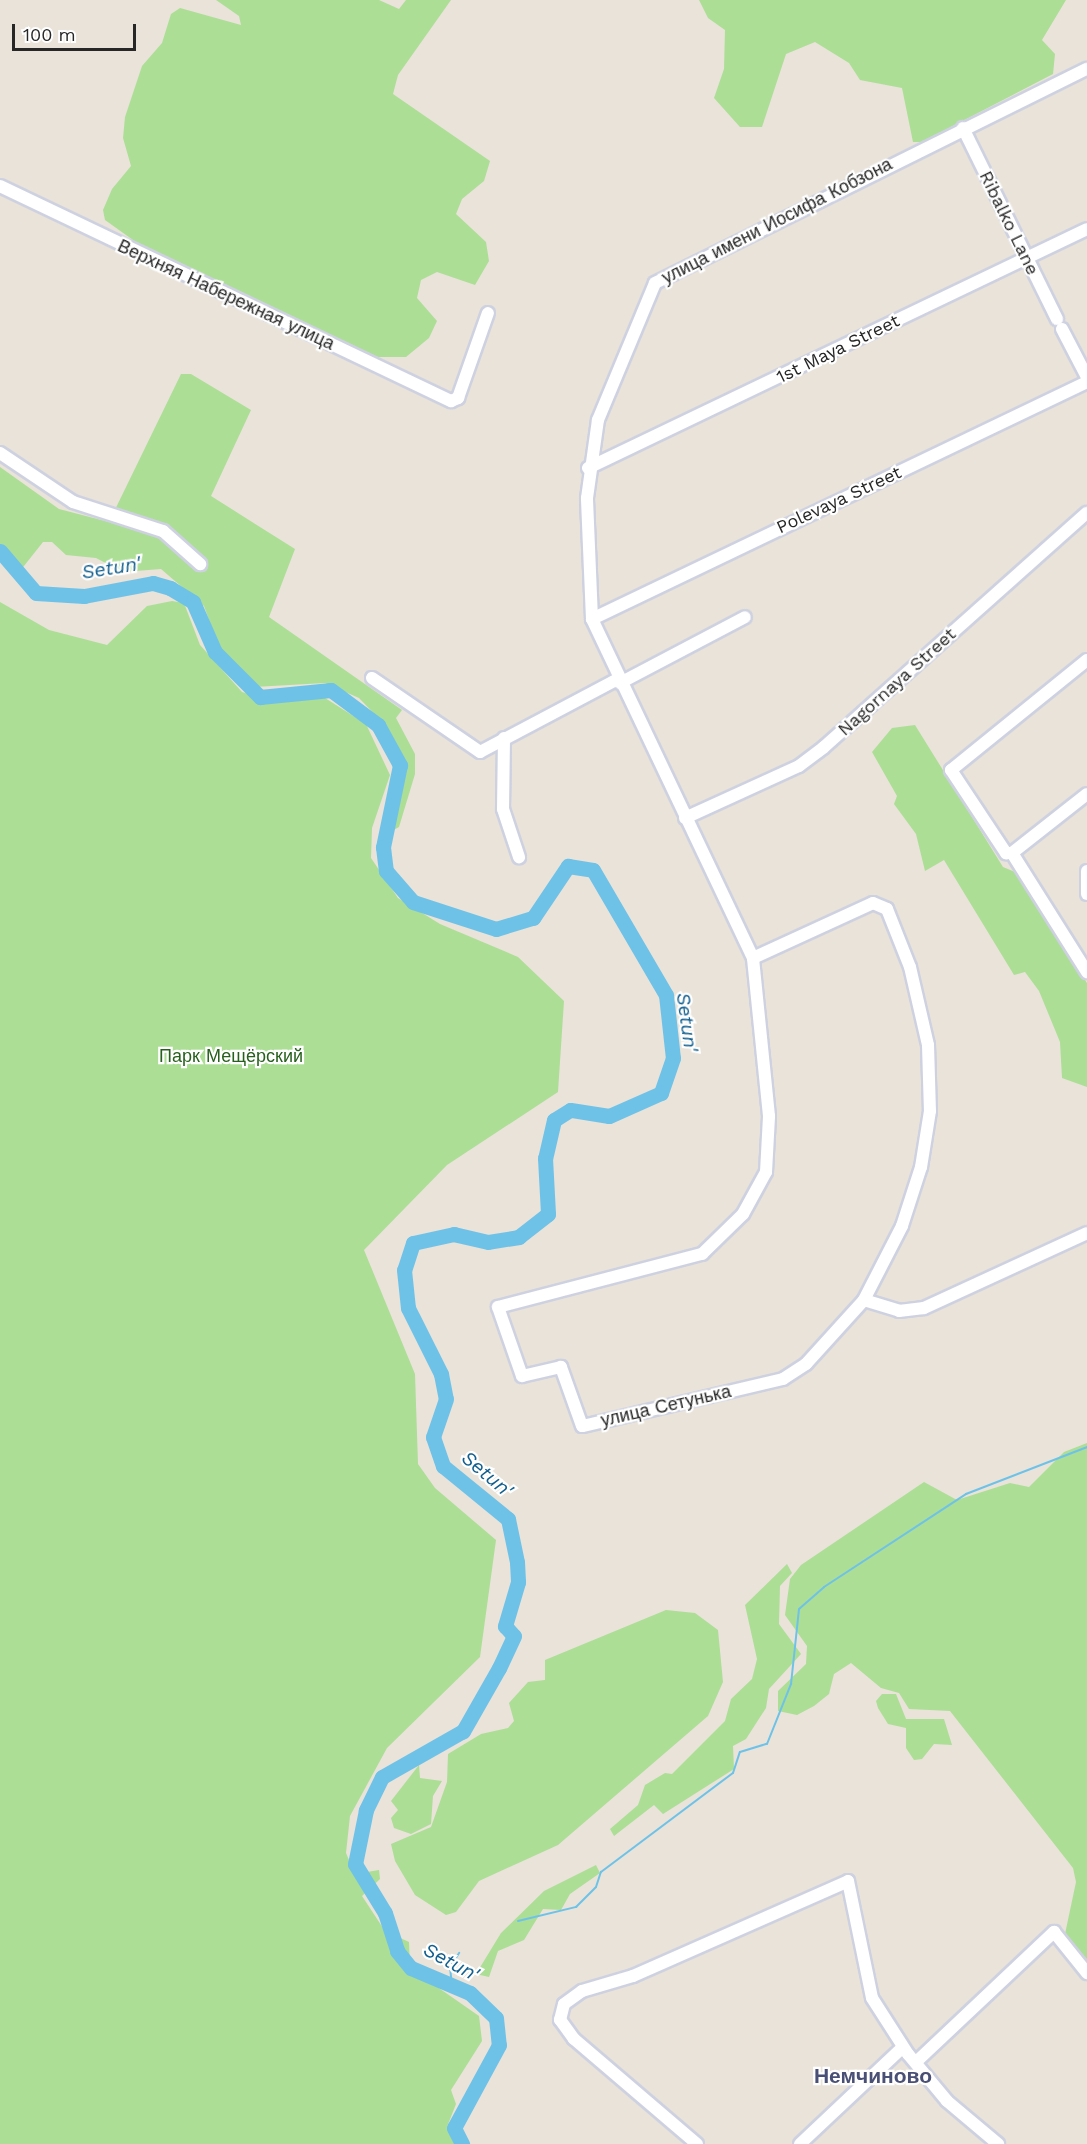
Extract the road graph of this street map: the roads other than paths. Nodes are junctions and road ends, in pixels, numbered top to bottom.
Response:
1 (1087, 69) edge
2 (963, 128) junction
3 (0, 186) edge
4 (1087, 229) edge
5 (1026, 258) junction
6 (488, 314) dead end
7 (1087, 377) edge
8 (1087, 382) edge
9 (0, 453) edge
10 (588, 468) junction
11 (1087, 513) edge
12 (200, 564) dead end
13 (745, 617) dead end
14 (592, 619) junction
15 (1087, 660) edge
16 (372, 678) dead end
17 (619, 681) junction
18 (504, 738) junction
19 (1087, 794) edge
20 (685, 818) junction
21 (1012, 853) junction
22 (519, 857) dead end
23 (1087, 871) edge
24 (1087, 894) edge
25 (753, 958) junction
26 (1087, 972) edge
27 (1087, 1233) edge
28 (864, 1300) junction
29 (1087, 1973) edge
30 (903, 2047) junction
31 (916, 2062) junction
32 (697, 2144) edge
33 (800, 2144) edge
34 (998, 2144) edge

1 - 2 street, улица имени Иосифа Кобзона
2 - 5 street, Ribalko Lane
2 - 10 street, улица имени Иосифа Кобзона
3 - 6 street, Верхняя Набережная улица
4 - 5 street, 1st Maya Street
5 - 7 street, Ribalko Lane
5 - 10 street, 1st Maya Street
8 - 14 street, Polevaya Street
9 - 12 street
10 - 14 street, улица имени Иосифа Кобзона
11 - 20 street, Nagornaya Street
13 - 17 street
14 - 17 street, улица имени Иосифа Кобзона
15 - 21 street
16 - 18 street
17 - 18 street
17 - 20 street, улица имени Иосифа Кобзона
18 - 22 street
19 - 21 street
20 - 25 street, улица имени Иосифа Кобзона
21 - 26 street
23 - 24 street
25 - 28 street, улица Сетунька
25 - 28 street, улица Сетунька
27 - 28 street
29 - 31 street
30 - 31 street
30 - 32 street
30 - 33 street
31 - 34 street

